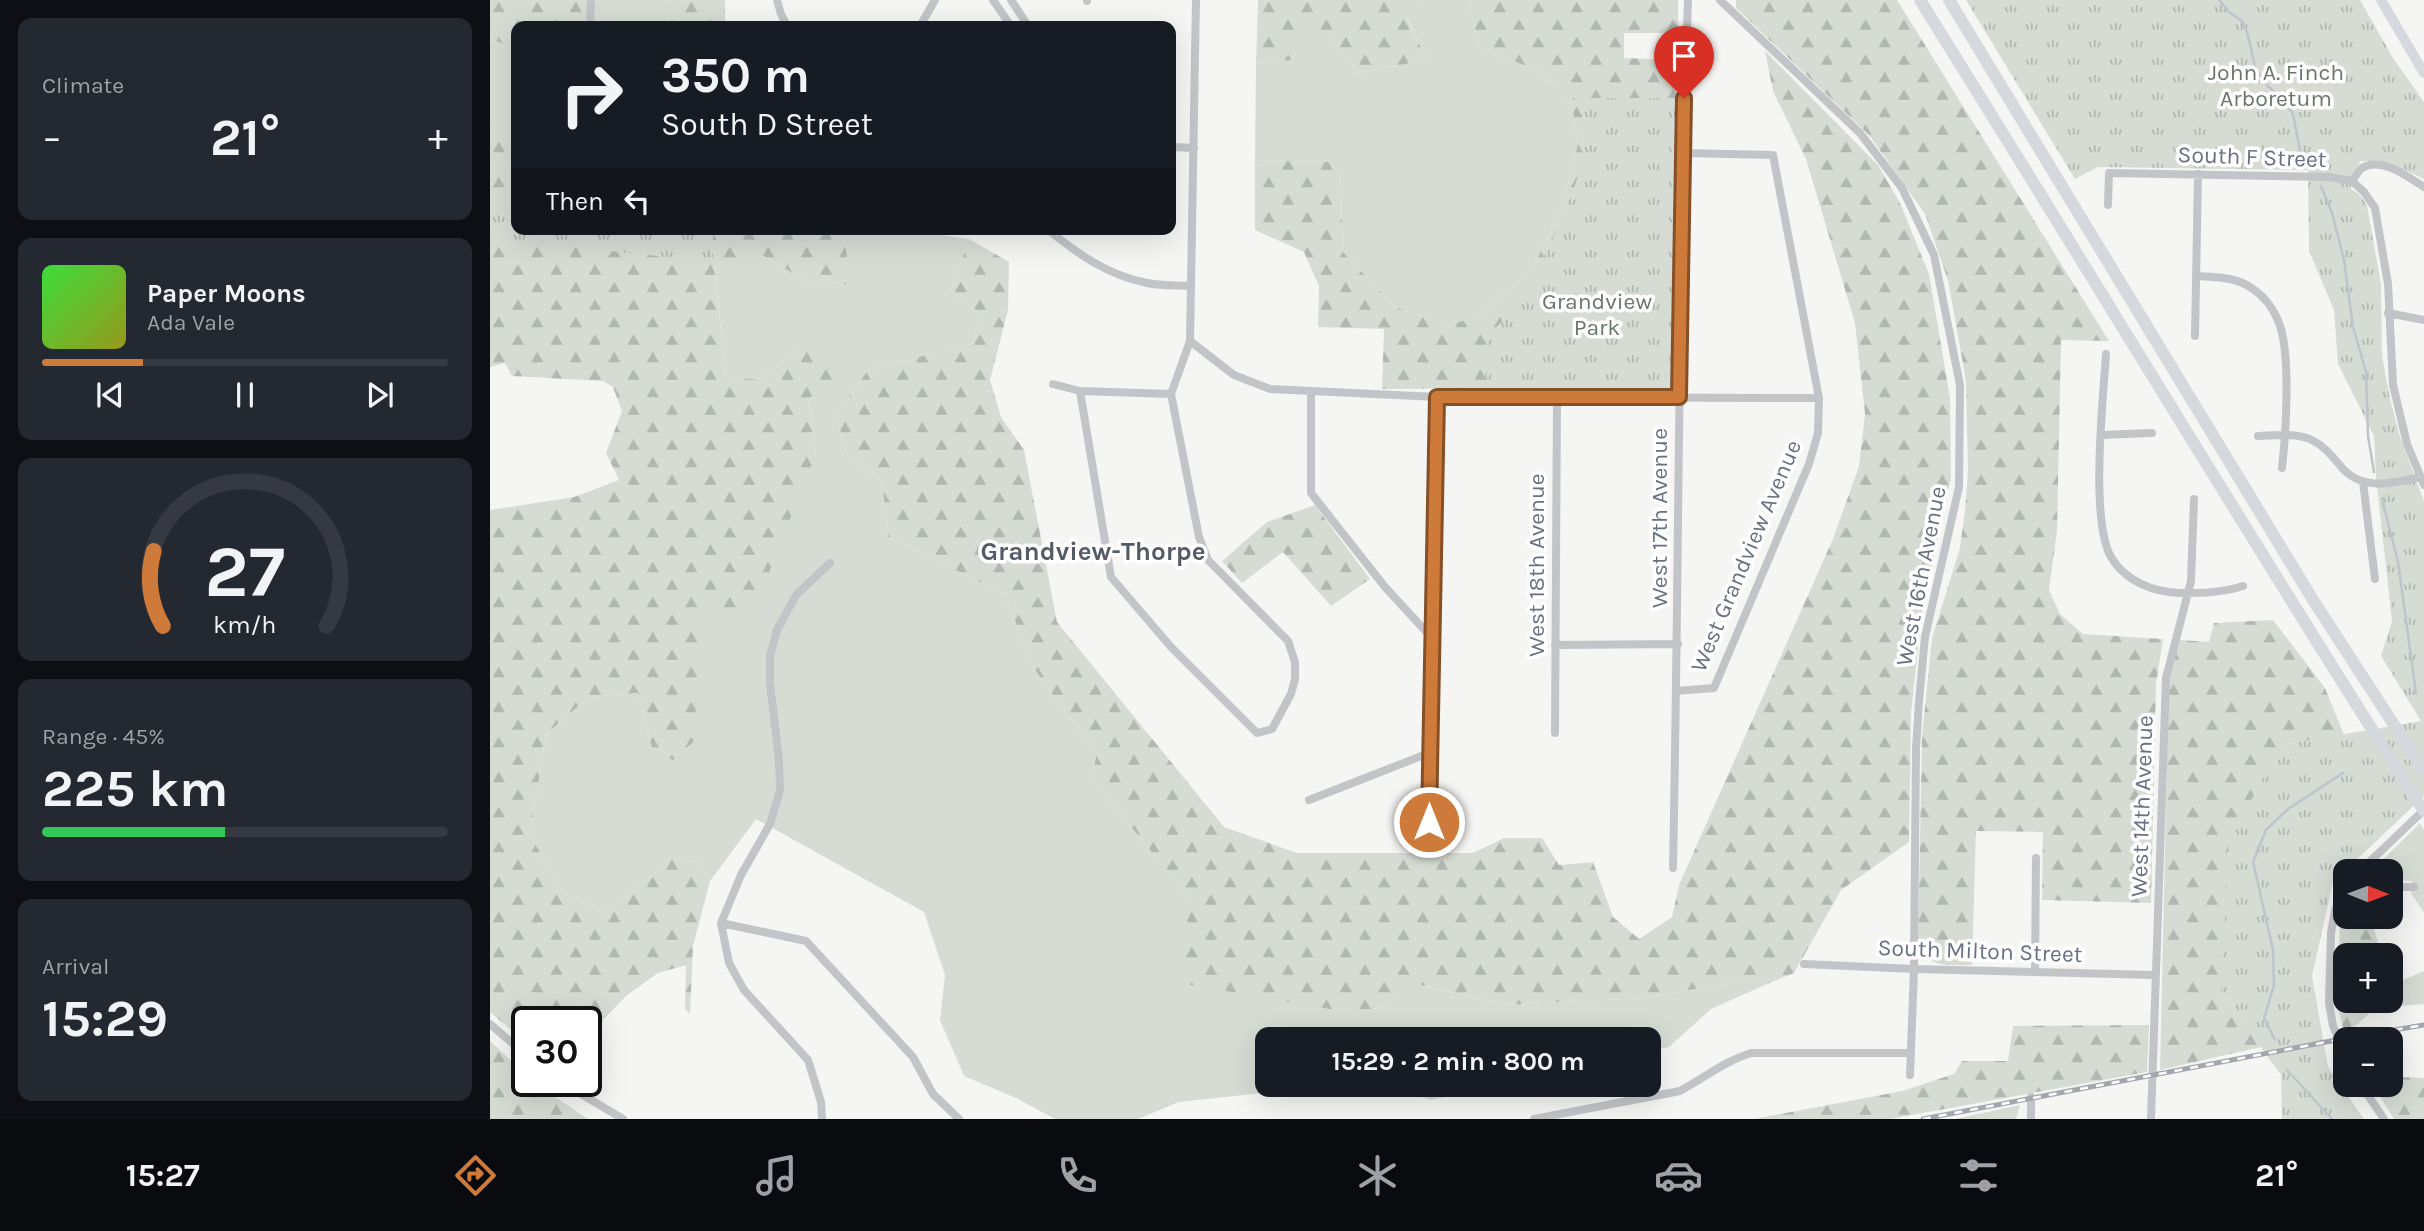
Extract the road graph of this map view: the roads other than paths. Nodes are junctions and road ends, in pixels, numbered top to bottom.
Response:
1 (591, 0) edge
2 (778, 0) edge
3 (935, 0) edge
4 (992, 0) edge
5 (1011, 0) edge
6 (1196, 0) edge
7 (1688, 0) edge
8 (1720, 0) edge
9 (1920, 0) edge
10 (1949, 0) edge
11 (2381, 0) edge
12 (590, 21) edge
13 (784, 21) edge
14 (923, 21) edge
15 (1007, 21) edge
16 (1025, 21) edge
17 (2424, 73) edge
18 (1176, 147) edge
19 (1194, 148) junction
20 (1682, 153) junction
21 (2198, 174) junction
22 (2352, 181) junction
23 (2424, 187) edge
24 (2108, 205) dead end
25 (1055, 235) edge
26 (2196, 276) junction
27 (1191, 286) junction
28 (2388, 313) junction
29 (2424, 320) edge
30 (2195, 336) dead end
31 (1191, 341) junction
32 (2106, 354) dead end
33 (1054, 384) dead end
34 (1080, 391) junction
35 (1311, 392) junction
36 (1171, 394) junction
37 (1437, 397) junction
38 (1557, 397) junction
39 (1679, 397) junction
40 (1819, 398) junction
41 (2152, 433) dead end
42 (2101, 435) junction
43 (2286, 435) junction
44 (2259, 436) dead end
45 (2283, 468) dead end
46 (2423, 481) edge
47 (2362, 482) junction
48 (2194, 499) dead end
49 (830, 563) dead end
50 (2375, 579) dead end
51 (2243, 586) dead end
52 (2186, 593) junction
53 (1431, 637) junction
54 (1678, 644) junction
55 (1555, 645) junction
56 (1676, 691) junction
57 (1555, 733) dead end
58 (1429, 752) junction
59 (2424, 771) edge
60 (1309, 800) dead end
61 (2424, 811) edge
62 (1429, 822) dead end
63 (2036, 858) dead end
64 (2372, 859) edge
65 (1672, 868) dead end
66 (2403, 887) edge
67 (2414, 887) dead end
68 (2333, 919) edge
69 (721, 923) junction
70 (1804, 964) dead end
71 (1914, 970) junction
72 (2035, 972) junction
73 (2156, 975) junction
74 (490, 1024) edge
75 (2333, 1027) edge
76 (511, 1042) edge
77 (1911, 1053) junction
78 (1910, 1074) dead end
79 (586, 1097) edge
80 (2031, 1097) dead end
81 (2369, 1097) edge
82 (623, 1119) edge
83 (822, 1119) edge
84 (959, 1119) edge
85 (1534, 1119) edge
86 (2031, 1119) edge
87 (2151, 1119) edge
88 (2384, 1119) edge

1 - 12 street
2 - 13 street
3 - 14 street
4 - 15 street
5 - 16 street
6 - 19 street
7 - 20 street, West 17th Avenue
8 - 71 street, West 16th Avenue
9 - 61 highway
10 - 59 highway
11 - 17 main road
18 - 19 street
19 - 27 street
20 - 39 street, West 17th Avenue
20 - 40 street, West Grandview Avenue
21 - 22 street, South F Street
21 - 24 street, South F Street
21 - 26 street
22 - 23 street, South F Street
22 - 28 street
25 - 27 street
26 - 30 street
26 - 43 street
27 - 31 street
28 - 29 street
28 - 46 street
31 - 35 street
31 - 36 street
32 - 42 street
33 - 34 street
34 - 36 street
34 - 36 street
35 - 37 street
35 - 53 street
37 - 38 street
37 - 53 street
38 - 39 street
38 - 55 street, West 18th Avenue
39 - 40 street
39 - 54 street, West 17th Avenue
40 - 56 street, West Grandview Avenue
41 - 42 street
42 - 52 street
43 - 44 street
43 - 45 street
43 - 47 street
46 - 47 street
47 - 50 street
48 - 52 street, West 14th Avenue
49 - 69 street
51 - 52 street
52 - 73 street, West 14th Avenue
53 - 58 street
54 - 55 street
54 - 56 street, West 17th Avenue
55 - 57 street, West 18th Avenue
56 - 65 street, West 17th Avenue
58 - 60 street
58 - 62 street
61 - 64 street
63 - 72 street
66 - 67 street
68 - 75 street
69 - 83 street
69 - 84 street
70 - 71 street, South Milton Street
71 - 72 street, South Milton Street
71 - 77 street, West 16th Avenue
72 - 73 street, South Milton Street
73 - 87 street, West 14th Avenue
74 - 76 street
77 - 78 street, West 16th Avenue
77 - 85 street
79 - 82 street
80 - 86 street
81 - 88 street

